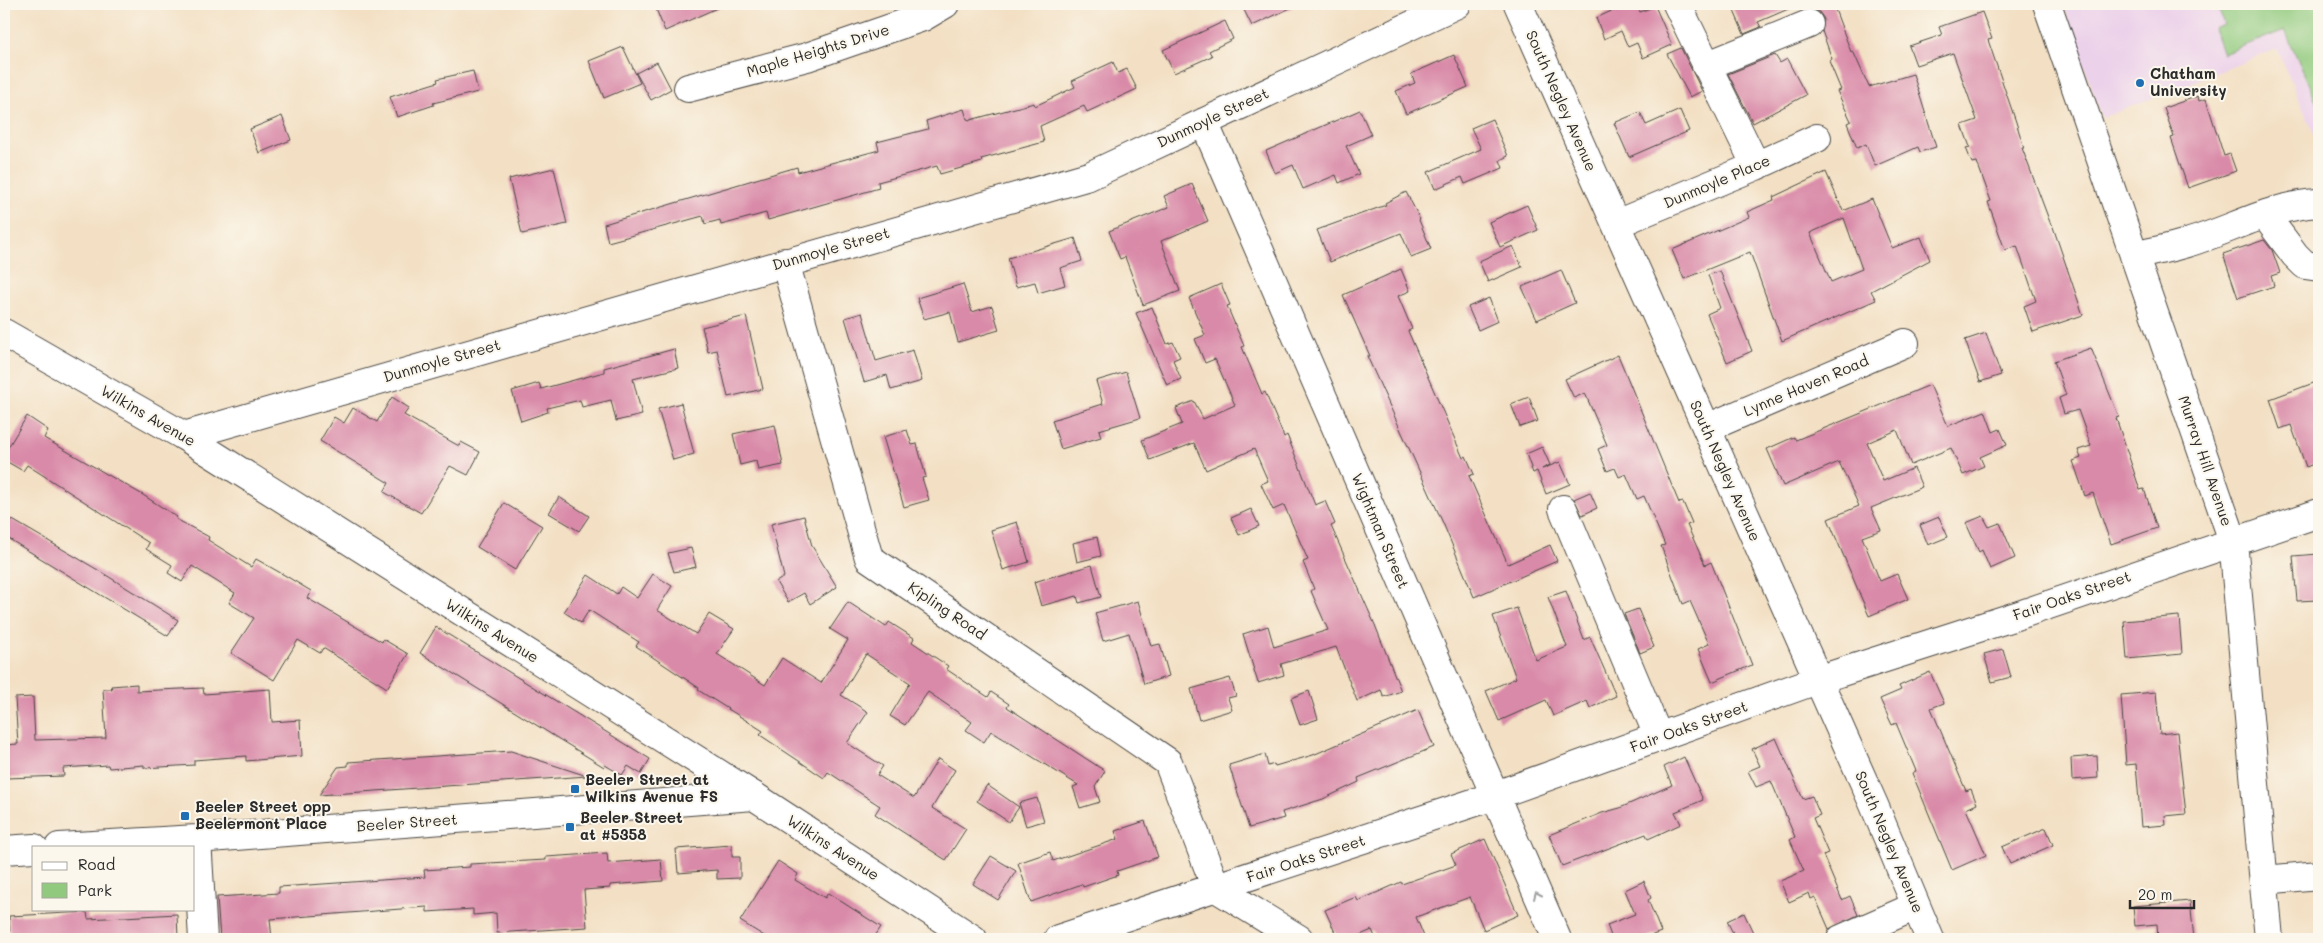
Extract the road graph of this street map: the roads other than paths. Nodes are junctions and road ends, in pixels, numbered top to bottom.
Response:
1 (945, 4) edge
2 (1457, 4) edge
3 (1518, 4) edge
4 (1677, 4) edge
5 (2047, 4) edge
6 (1809, 24) dead end
7 (1706, 66) junction
8 (688, 88) dead end
9 (1204, 122) junction
10 (1817, 138) dead end
11 (1756, 166) junction
12 (2319, 204) edge
13 (2265, 215) junction
14 (1616, 224) junction
15 (2134, 256) junction
16 (785, 262) junction
17 (2319, 267) edge
18 (6, 339) edge
19 (1905, 343) dead end
20 (1706, 428) junction
21 (184, 436) junction
22 (2319, 513) edge
23 (1555, 515) dead end
24 (2233, 541) junction
25 (1817, 680) junction
26 (1651, 740) junction
27 (754, 796) junction
28 (1494, 796) junction
29 (197, 839) junction
30 (76, 846) edge
31 (32, 848) edge
32 (4, 850) edge
33 (2319, 875) edge
34 (2264, 880) junction
35 (1216, 888) junction
36 (1916, 906) junction
37 (203, 939) edge
38 (973, 939) edge
39 (1058, 939) edge
40 (1298, 939) edge
41 (1557, 939) edge
42 (1841, 939) edge
43 (1930, 939) edge
44 (2268, 939) edge

1 - 8 street, Maple Heights Drive
2 - 9 street, Dunmoyle Street
3 - 14 street, South Negley Avenue
4 - 7 street
5 - 15 street, Murray Hill Avenue
6 - 7 street
7 - 11 street
9 - 16 street, Dunmoyle Street
9 - 28 street, Wightman Street
10 - 11 street, Dunmoyle Place
11 - 14 street, Dunmoyle Place
12 - 13 street
13 - 15 street
13 - 17 street
14 - 20 street, South Negley Avenue
15 - 24 street, Murray Hill Avenue
16 - 21 street, Dunmoyle Street
16 - 35 street, Kipling Road
18 - 21 street, Wilkins Avenue
19 - 20 street, Lynne Haven Road
20 - 25 street, South Negley Avenue
21 - 27 street, Wilkins Avenue
22 - 24 street, Fair Oaks Street
23 - 26 street
24 - 25 street, Fair Oaks Street
24 - 34 street, Murray Hill Avenue
25 - 26 street, Fair Oaks Street
25 - 36 street, South Negley Avenue
26 - 28 street, Fair Oaks Street
27 - 29 street, Beeler Street
27 - 38 street, Wilkins Avenue
28 - 35 street, Fair Oaks Street
41 -> 28 street, Wightman Street
29 - 30 street, Beeler Street
29 - 37 street
31 - 32 street
33 - 34 street
34 - 44 street, Murray Hill Avenue
35 - 39 street, Fair Oaks Street
35 - 40 street
36 - 42 street
36 - 43 street, South Negley Avenue

